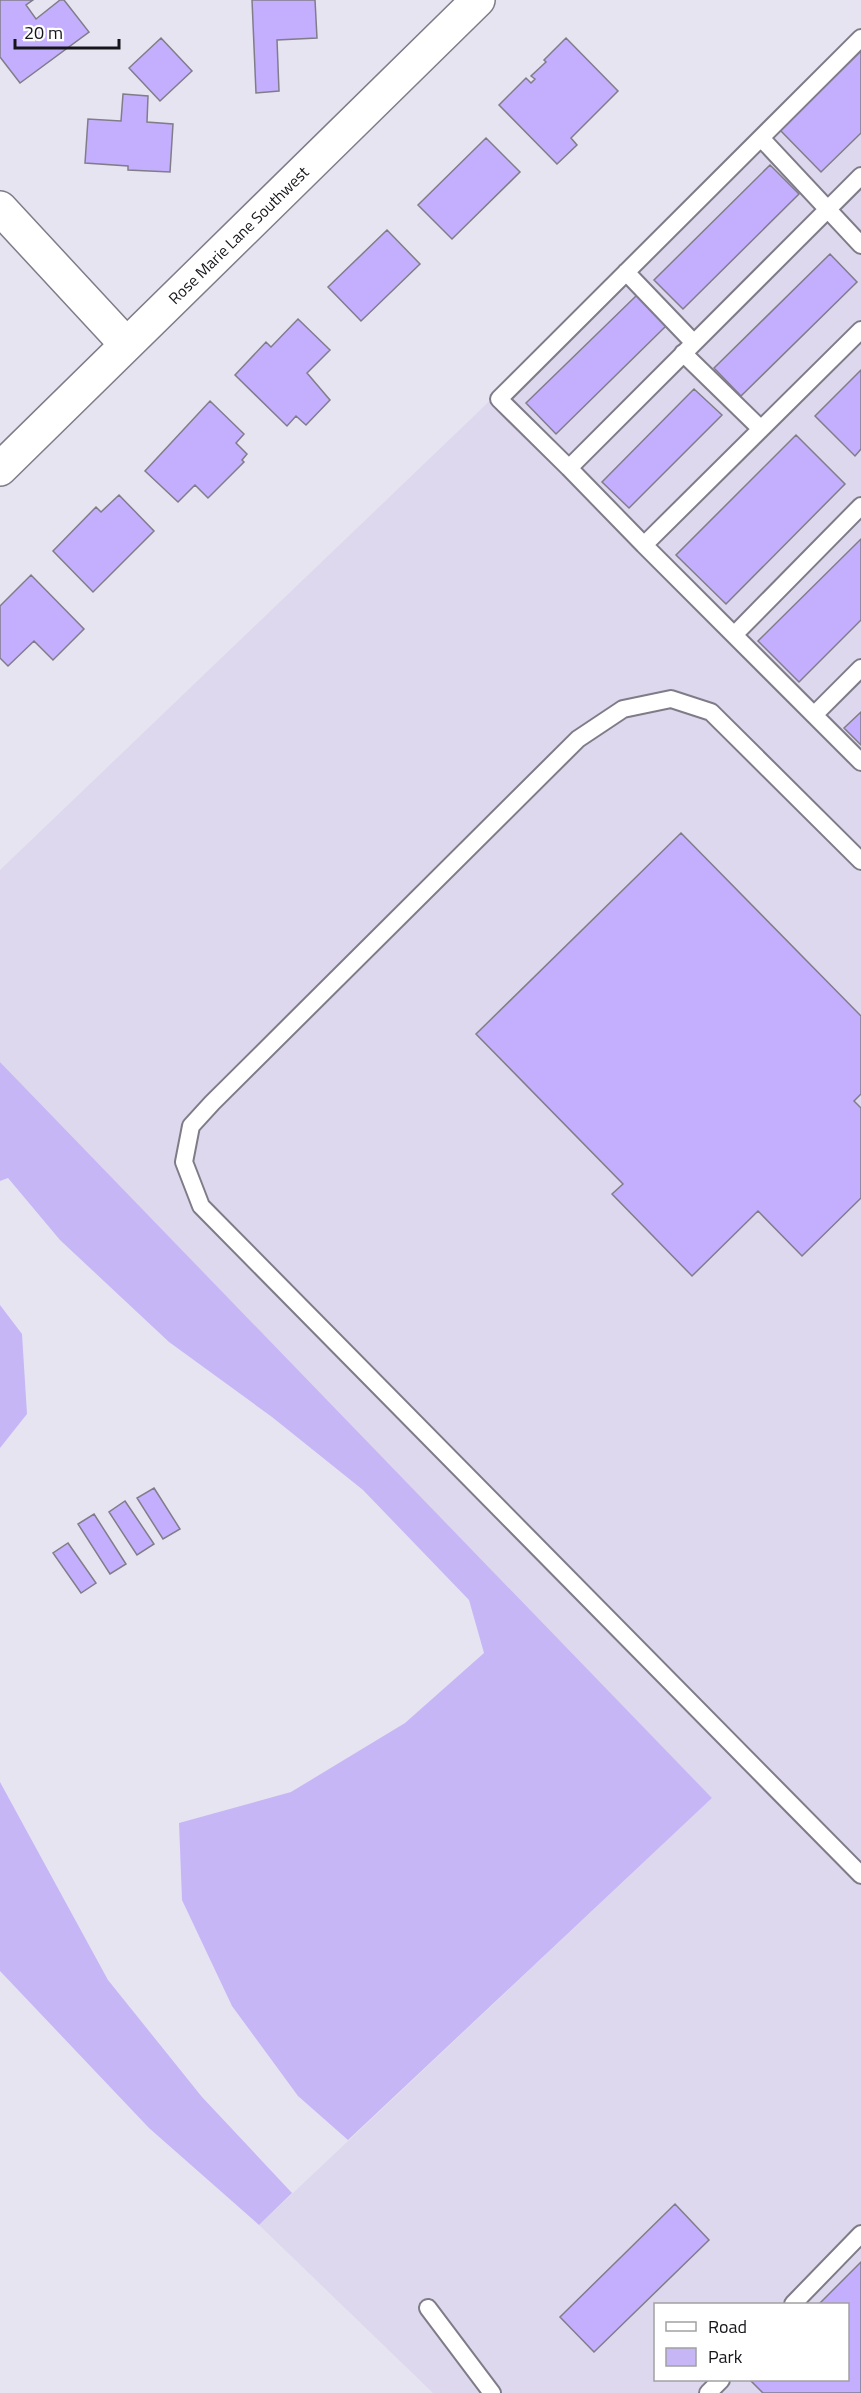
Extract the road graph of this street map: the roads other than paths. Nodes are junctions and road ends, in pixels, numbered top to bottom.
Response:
1 (478, 0) edge
2 (861, 38) edge
3 (761, 138) junction
4 (861, 176) edge
5 (0, 208) edge
6 (827, 210) junction
7 (861, 245) edge
8 (626, 272) junction
9 (861, 330) edge
10 (126, 344) junction
11 (689, 348) junction
12 (761, 429) junction
13 (569, 468) junction
14 (0, 469) edge
15 (861, 506) edge
16 (644, 545) junction
17 (734, 635) junction
18 (861, 668) edge
19 (814, 716) junction
20 (861, 762) edge
21 (861, 861) edge
22 (861, 1875) edge
23 (861, 2234) edge
24 (794, 2303) edge
25 (428, 2308) dead end
26 (719, 2381) edge
27 (492, 2393) edge
28 (708, 2393) edge

1 - 10 street, Rose Marie Lane Southwest
2 - 3 lane
3 - 6 lane
3 - 8 lane
4 - 6 lane
5 - 10 street
6 - 7 lane
6 - 11 lane
8 - 11 lane
8 - 13 lane
9 - 12 lane
10 - 14 street, Rose Marie Lane Southwest
11 - 12 lane
11 - 13 lane
12 - 16 lane
13 - 16 lane
15 - 17 lane
16 - 17 lane
17 - 19 lane
18 - 19 lane
19 - 20 lane
21 - 22 lane
23 - 24 lane
25 - 27 lane
26 - 28 lane

